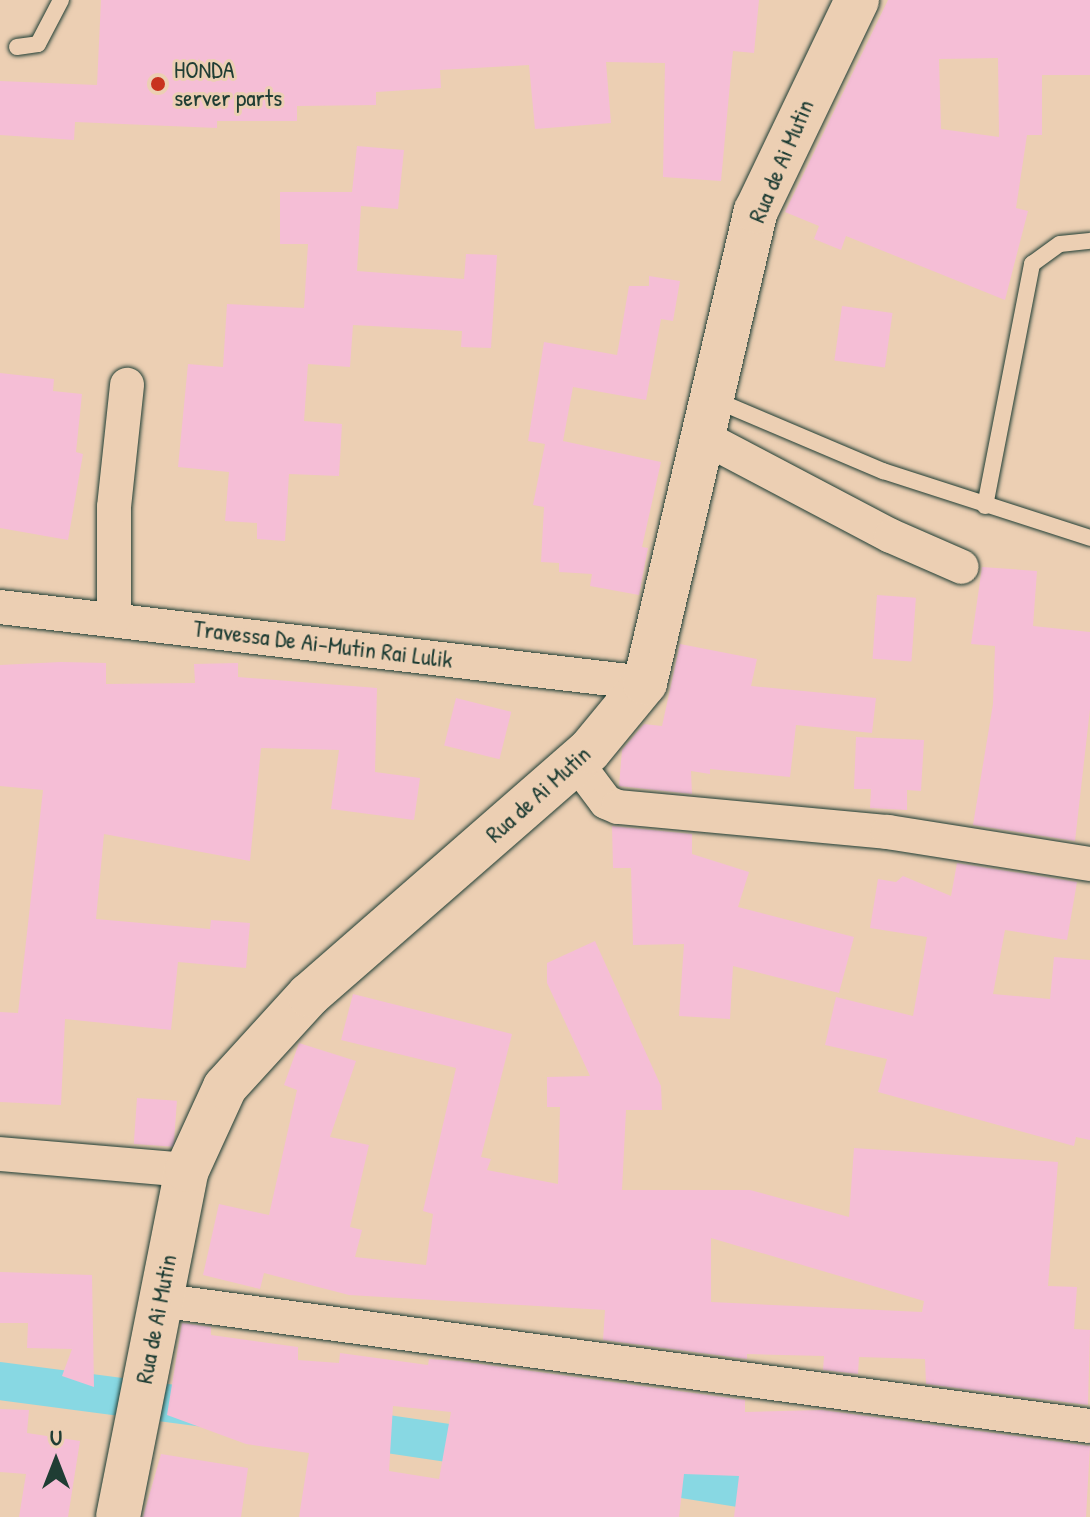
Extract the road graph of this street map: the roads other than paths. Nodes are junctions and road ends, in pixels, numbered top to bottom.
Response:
1 (61, 0) edge
2 (857, 0) edge
3 (17, 47) dead end
4 (1090, 241) edge
5 (127, 385) dead end
6 (708, 418) junction
7 (985, 506) junction
8 (1090, 538) edge
9 (962, 567) dead end
10 (0, 607) edge
11 (114, 618) junction
12 (645, 683) junction
13 (576, 762) junction
14 (1090, 864) edge
15 (0, 1154) edge
16 (187, 1170) junction
17 (158, 1300) junction
18 (1090, 1426) edge
19 (118, 1517) edge

1 - 3 lane
2 - 6 street, Rua de Ai Mutin
4 - 7 lane
5 - 11 street
6 - 7 lane
6 - 9 street
6 - 12 street, Rua de Ai Mutin
7 - 8 lane
10 - 11 street, Travessa De Ai-Mutin Rai Lulik
11 - 12 street, Travessa De Ai-Mutin Rai Lulik
12 - 13 street, Rua de Ai Mutin
13 - 14 street
13 - 16 street, Rua de Ai Mutin
15 - 16 street
16 - 17 street, Rua de Ai Mutin
17 - 18 street
17 - 19 street, Rua de Ai Mutin

